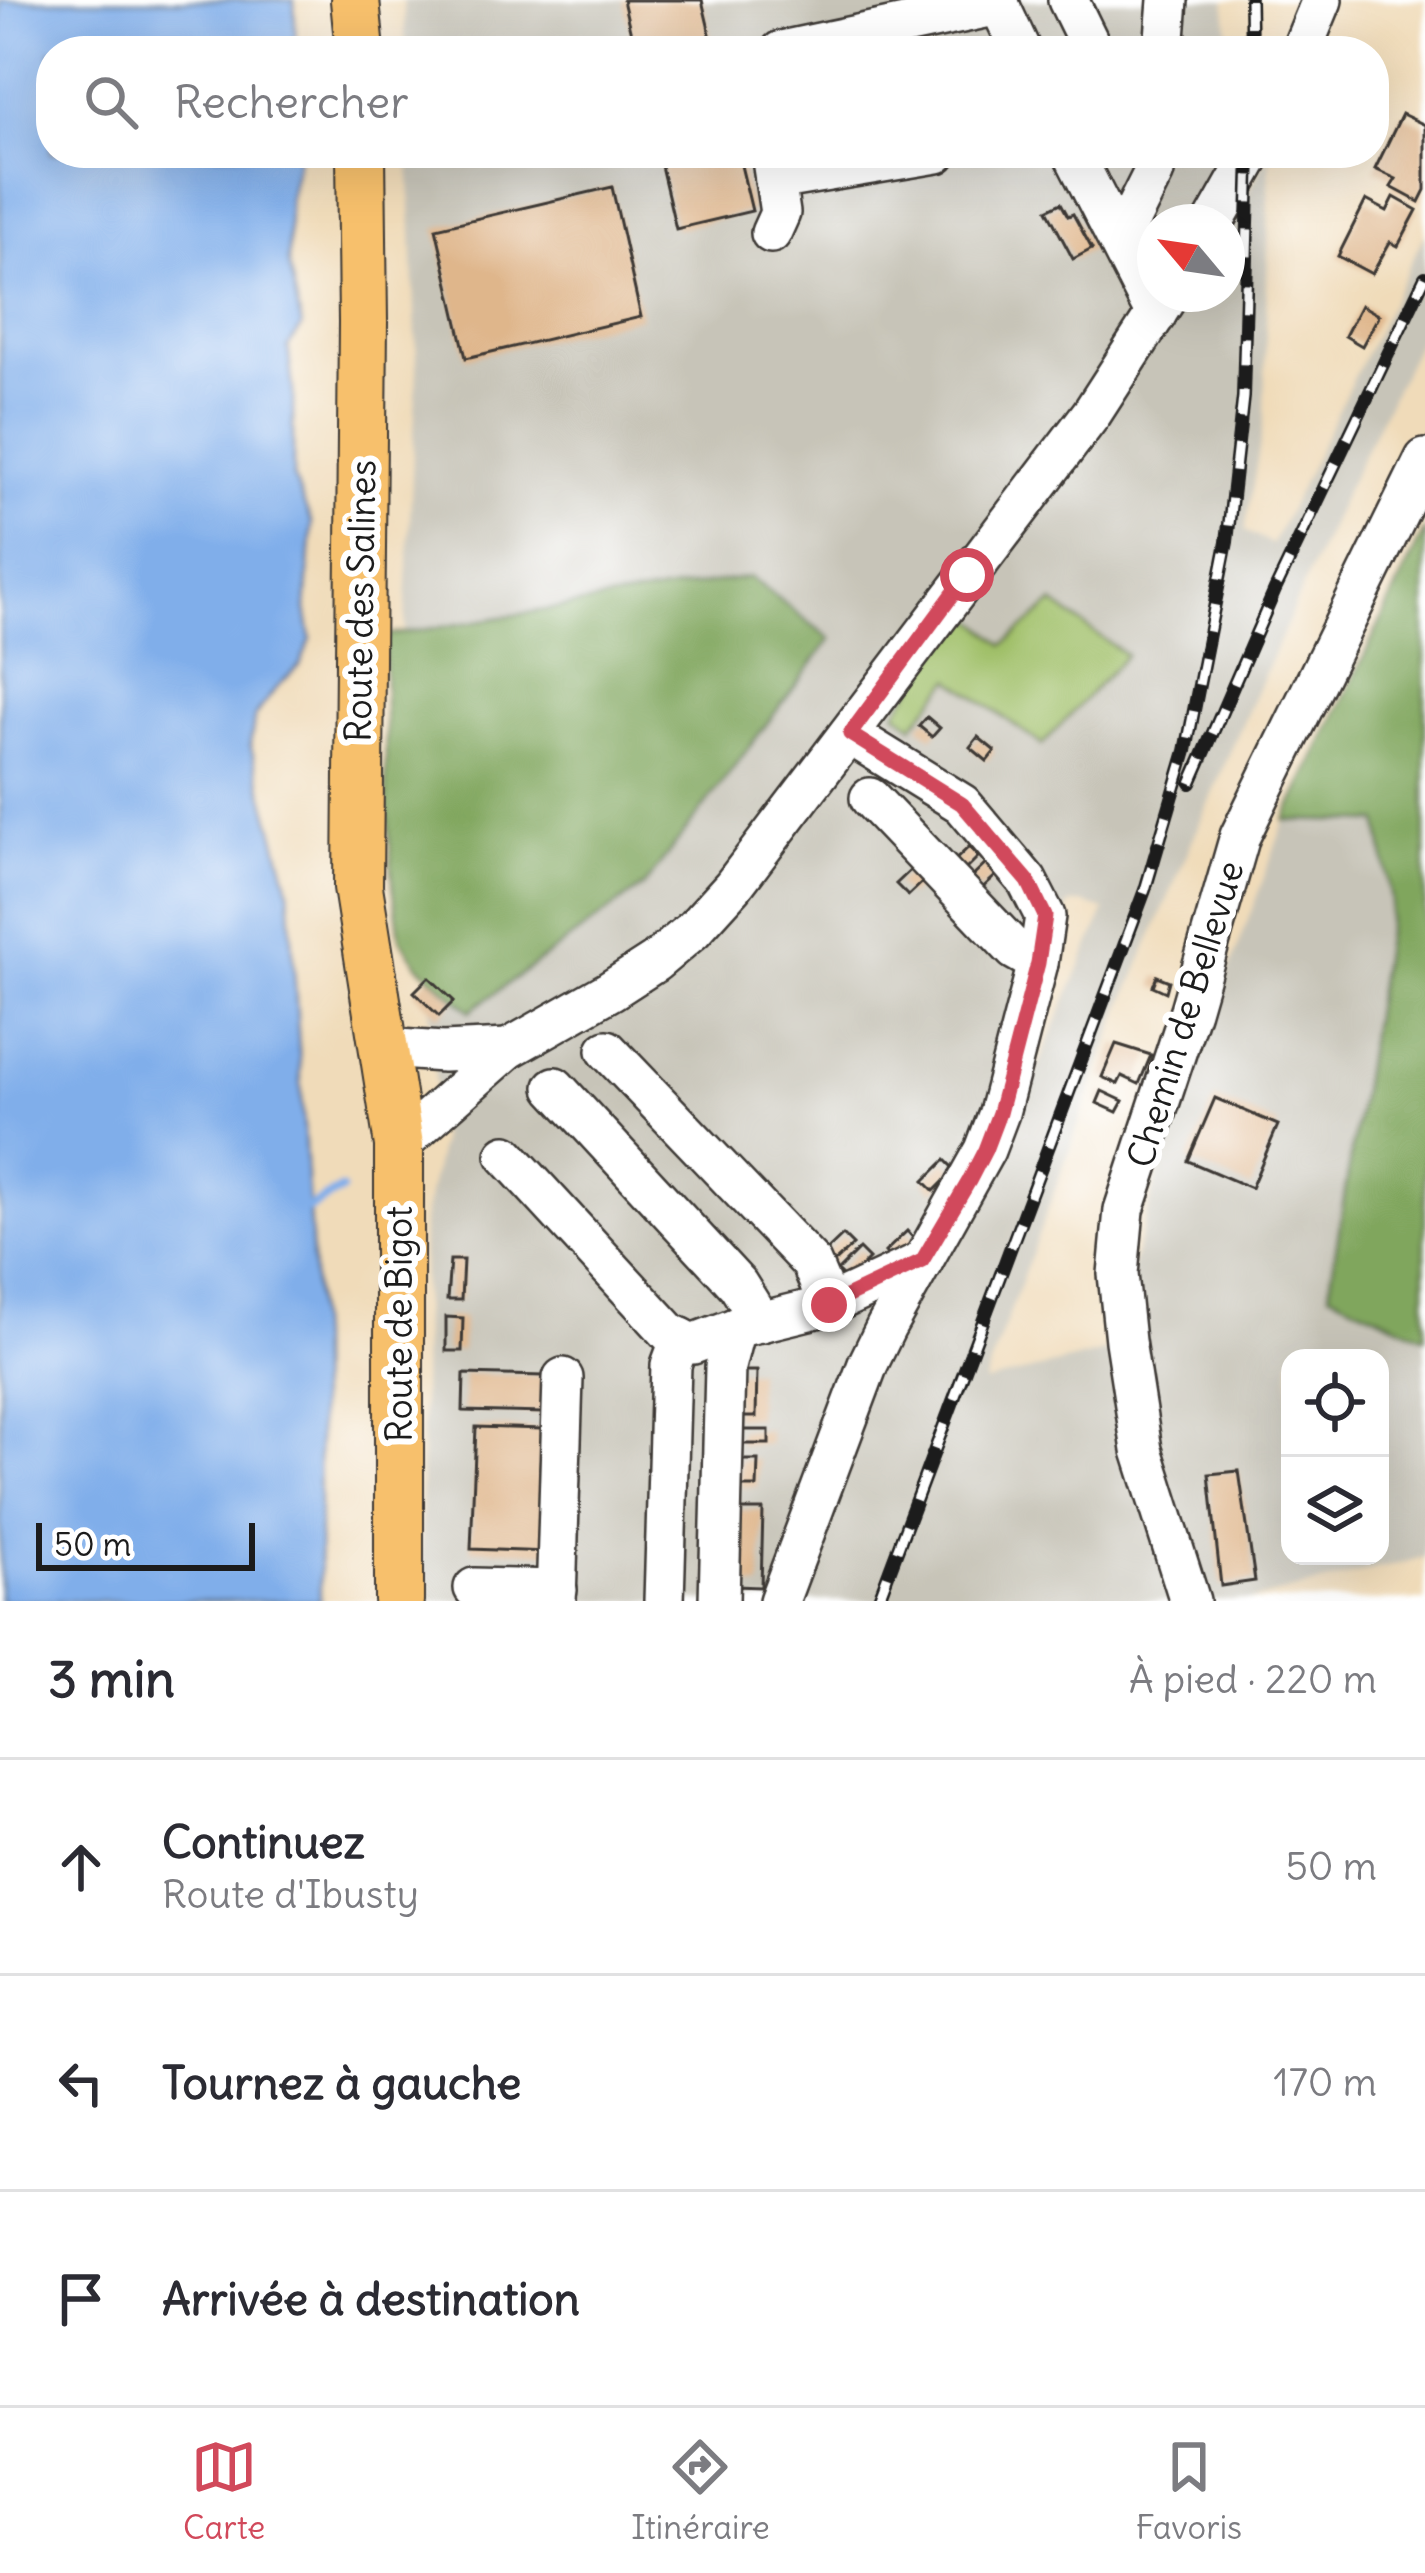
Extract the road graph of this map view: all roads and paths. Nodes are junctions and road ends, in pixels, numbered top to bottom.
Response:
1 (356, 0) edge
2 (1068, 0) edge
3 (1168, 0) edge
4 (1322, 0) edge
5 (999, 2) edge
6 (359, 36) edge
7 (848, 36) edge
8 (1014, 36) edge
9 (1086, 36) edge
10 (1165, 36) edge
11 (1307, 36) edge
12 (362, 168) edge
13 (773, 168) edge
14 (1081, 168) edge
15 (1148, 168) edge
16 (1245, 168) edge
17 (1224, 204) edge
18 (771, 233) dead end
19 (1120, 240) junction
20 (1137, 266) edge
21 (1157, 312) edge
22 (1425, 459) edge
23 (850, 734) junction
24 (870, 798) dead end
25 (1038, 963) junction
26 (384, 1048) junction
27 (508, 1049) junction
28 (607, 1050) dead end
29 (555, 1088) dead end
30 (399, 1145) junction
31 (506, 1155) dead end
32 (922, 1261) junction
33 (829, 1305) junction
34 (748, 1325) junction
35 (681, 1338) junction
36 (563, 1378) dead end
37 (474, 1588) dead end
38 (556, 1596) edge
39 (399, 1601) edge
40 (664, 1601) edge
41 (719, 1601) edge
42 (779, 1601) edge
43 (1190, 1601) edge

1 - 6 main road
2 - 9 street
3 - 10 street
4 - 11 street
5 - 7 street
5 - 8 street
12 - 26 main road, Route des Salines
13 - 18 street
14 - 19 street
15 - 19 street
16 - 17 street
19 - 20 street
21 - 23 street
22 - 43 street, Chemin de Bellevue
23 - 25 street
23 - 27 street
24 - 25 street
25 - 32 street
26 - 27 street
26 - 30 main road, Route de Bigot
27 - 30 street
28 - 33 street
29 - 34 street
30 - 39 main road, Route de Bigot
31 - 35 street
32 - 33 street
32 - 42 street
33 - 34 street
34 - 35 street
34 - 41 street
35 - 40 street
36 - 38 street
37 - 38 street

